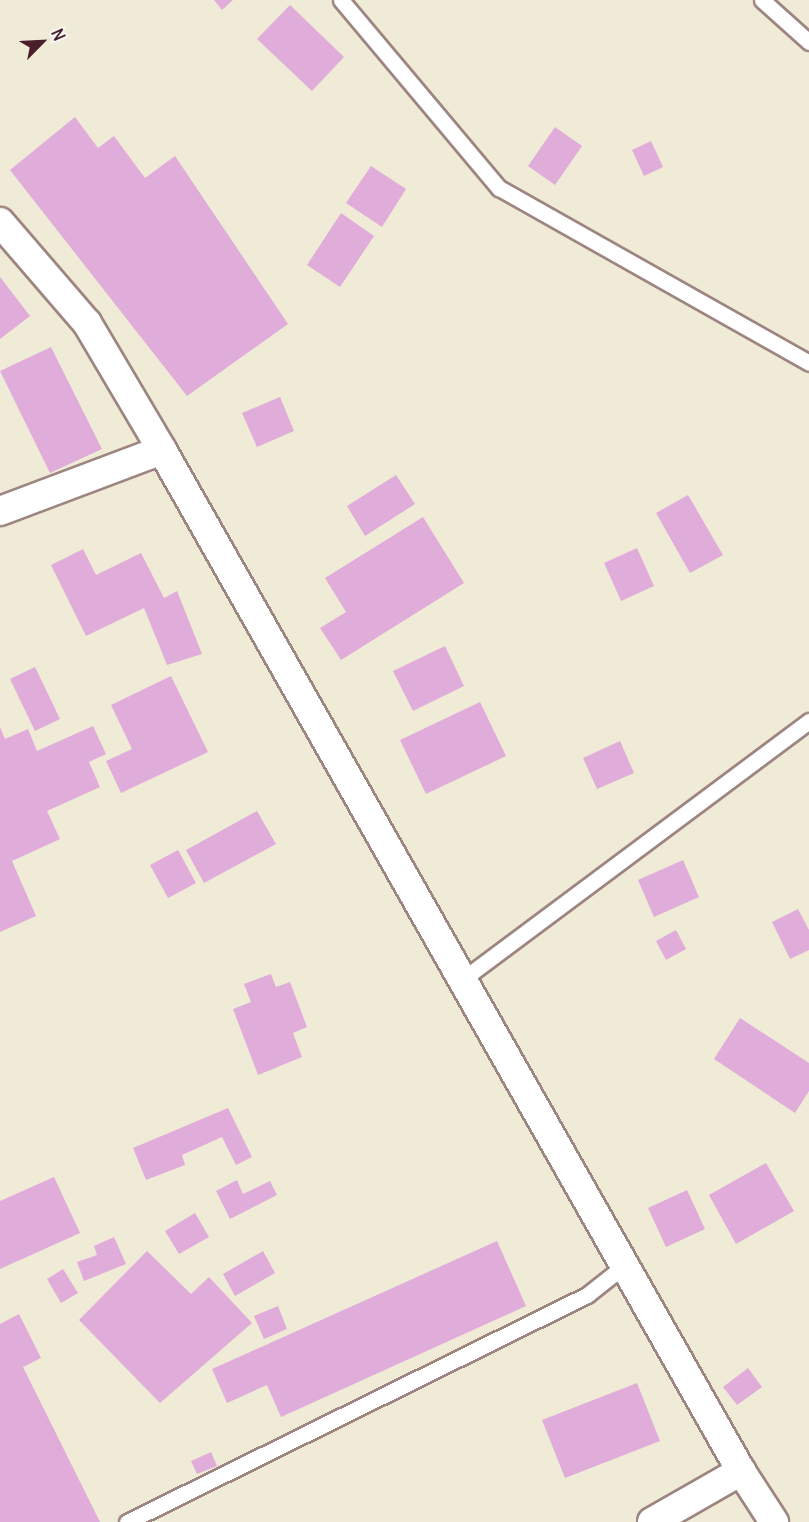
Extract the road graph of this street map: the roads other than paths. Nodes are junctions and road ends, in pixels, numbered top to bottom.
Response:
1 (341, 0) edge
2 (762, 0) edge
3 (809, 42) edge
4 (0, 222) edge
5 (809, 363) edge
6 (162, 450) junction
7 (0, 511) edge
8 (809, 721) edge
9 (463, 979) junction
10 (625, 1265) junction
11 (741, 1471) junction
12 (127, 1522) edge
13 (652, 1522) edge
14 (774, 1522) edge

1 - 5 lane
2 - 3 lane
4 - 6 street
6 - 7 street
6 - 9 street
8 - 9 lane
9 - 10 street
10 - 11 street
10 - 12 lane
11 - 13 street
11 - 14 street

